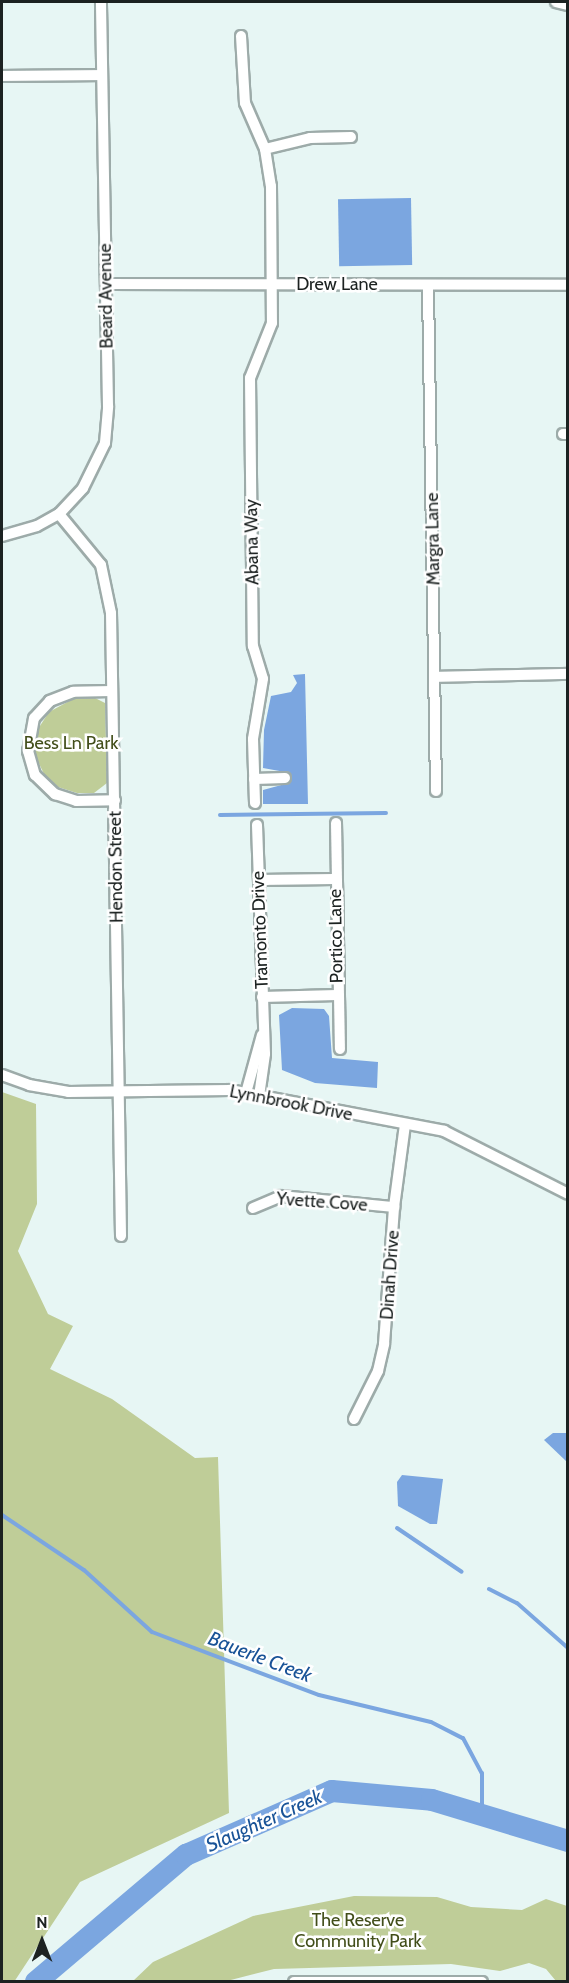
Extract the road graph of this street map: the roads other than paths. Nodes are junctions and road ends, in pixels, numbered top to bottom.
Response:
1 (101, 2) edge
2 (556, 2) edge
3 (567, 5) edge
4 (241, 36) dead end
5 (102, 75) junction
6 (2, 76) edge
7 (351, 137) dead end
8 (265, 149) junction
9 (106, 284) junction
10 (272, 284) junction
11 (567, 285) edge
12 (428, 287) junction
13 (59, 514) junction
14 (2, 536) edge
15 (567, 674) edge
16 (435, 676) junction
17 (112, 691) junction
18 (285, 778) dead end
19 (254, 779) junction
20 (436, 791) dead end
21 (115, 800) junction
22 (255, 803) dead end
23 (336, 823) dead end
24 (257, 825) dead end
25 (334, 879) junction
26 (259, 880) junction
27 (337, 995) junction
28 (262, 997) junction
29 (262, 1035) junction
30 (340, 1049) dead end
31 (2, 1075) edge
32 (119, 1090) junction
33 (246, 1093) junction
34 (259, 1096) junction
35 (405, 1125) junction
36 (567, 1194) edge
37 (394, 1207) junction
38 (253, 1208) dead end
39 (121, 1236) dead end
40 (354, 1419) dead end
41 (294, 1982) edge
42 (482, 1982) edge

1 - 5 street, Beard Avenue
2 - 3 street
4 - 8 street, Abana Way
5 - 6 street
5 - 9 street, Beard Avenue
7 - 8 street
8 - 10 street, Abana Way
9 - 10 street, Drew Lane
9 - 13 street, Beard Avenue
10 - 12 street, Drew Lane
10 - 19 street, Abana Way
11 - 12 street, Drew Lane
12 - 16 street, Margra Lane
13 - 14 street, Beard Avenue
13 - 17 street, Hendon Street
15 - 16 street
16 - 20 street, Margra Lane
17 - 21 street, Hendon Street
17 - 21 street
18 - 19 street
19 - 22 street, Abana Way
21 - 32 street, Hendon Street
23 - 25 street, Portico Lane
24 - 26 street, Tramonto Drive
25 - 26 street
25 - 27 street, Portico Lane
26 - 28 street, Tramonto Drive
27 - 28 street
27 - 30 street, Portico Lane
28 - 29 street, Tramonto Drive
29 - 33 street, Tramonto Drive
29 - 34 street, Tramonto Drive
31 - 32 street, Lynnbrook Drive
32 - 33 street, Lynnbrook Drive
32 - 39 street, Hendon Street
33 - 34 street, Lynnbrook Drive
34 - 35 street, Lynnbrook Drive
35 - 36 street, Lynnbrook Drive
35 - 37 street, Dinah Drive
37 - 38 street, Yvette Cove
37 - 40 street, Dinah Drive
41 - 42 street

